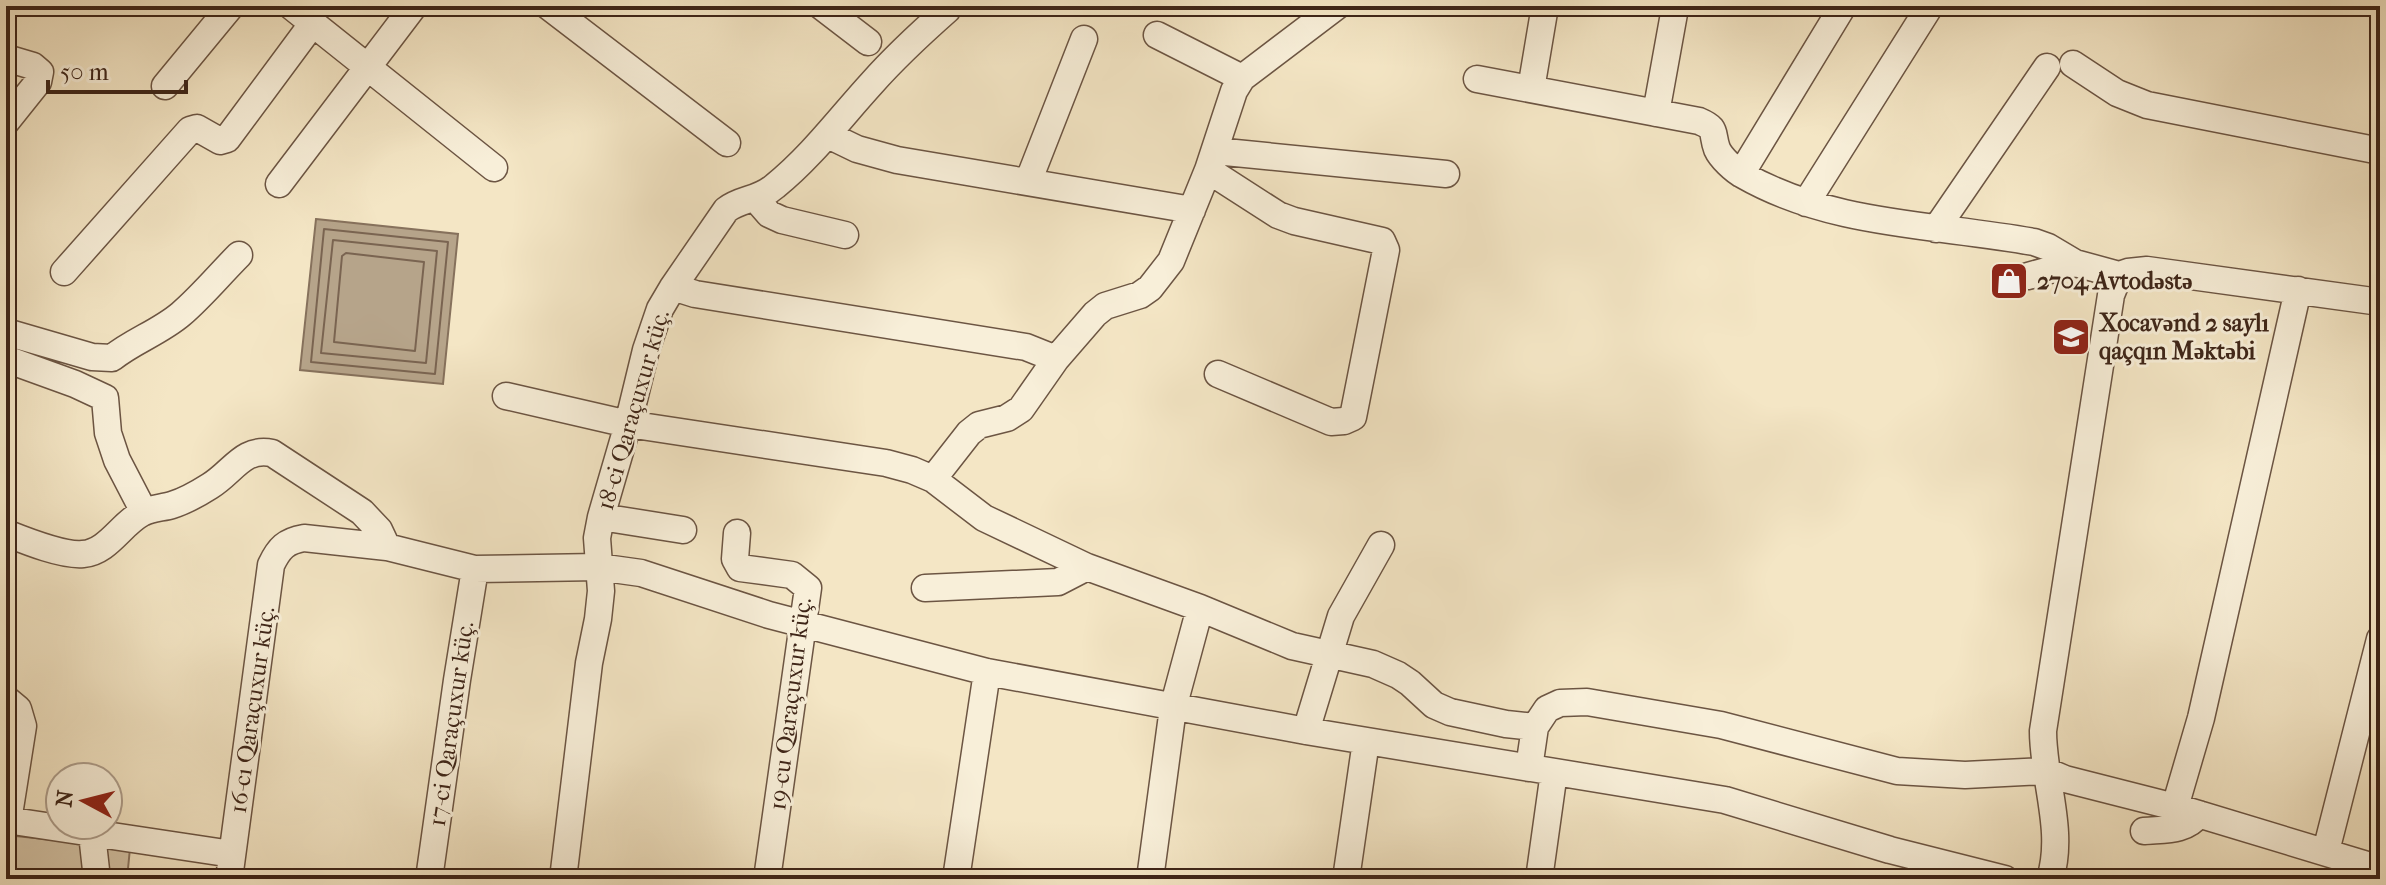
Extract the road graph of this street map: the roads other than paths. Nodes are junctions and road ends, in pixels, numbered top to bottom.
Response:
1 (231, 6) edge
2 (291, 6) edge
3 (414, 6) edge
4 (548, 6) edge
5 (821, 6) edge
6 (1337, 6) edge
7 (1545, 6) edge
8 (1843, 6) edge
9 (1930, 6) edge
10 (1675, 8) dead end
11 (947, 10) dead end
12 (313, 23) junction
13 (1157, 35) dead end
14 (1084, 39) dead end
15 (868, 42) dead end
16 (6, 58) edge
17 (370, 67) junction
18 (1242, 78) junction
19 (1477, 79) dead end
20 (165, 86) dead end
21 (1531, 89) junction
22 (1656, 113) junction
23 (6, 122) edge
24 (828, 135) junction
25 (727, 143) dead end
26 (2380, 151) edge
27 (1211, 160) junction
28 (494, 168) dead end
29 (1446, 174) dead end
30 (1741, 174) junction
31 (1028, 182) junction
32 (279, 184) dead end
33 (756, 199) junction
34 (1806, 203) junction
35 (1192, 210) junction
36 (1936, 229) junction
37 (845, 235) dead end
38 (239, 255) dead end
39 (2075, 263) junction
40 (64, 272) dead end
41 (2119, 275) junction
42 (2028, 276) dead end
43 (673, 287) junction
44 (2298, 290) junction
45 (2380, 302) edge
46 (6, 332) edge
47 (112, 358) junction
48 (6, 359) edge
49 (1056, 359) junction
50 (1218, 374) dead end
51 (506, 396) dead end
52 (105, 398) junction
53 (628, 424) junction
54 (933, 479) junction
55 (144, 512) junction
56 (601, 517) junction
57 (683, 530) dead end
58 (6, 533) edge
59 (737, 533) dead end
60 (1381, 545) dead end
61 (387, 547) junction
62 (598, 567) junction
63 (1087, 567) junction
64 (475, 569) junction
65 (925, 588) dead end
66 (1200, 608) junction
67 (804, 625) junction
68 (2380, 639) edge
69 (1328, 655) junction
70 (987, 672) junction
71 (6, 699) edge
72 (1173, 708) junction
73 (1535, 727) junction
74 (1306, 731) junction
75 (1366, 741) junction
76 (1541, 770) junction
77 (2046, 771) junction
78 (2187, 811) junction
79 (7, 820) edge
80 (44, 826) edge
81 (2144, 831) dead end
82 (93, 841) edge
83 (121, 841) edge
84 (2326, 851) junction
85 (231, 867) edge
86 (2380, 869) edge
87 (97, 879) edge
88 (429, 879) edge
89 (563, 879) edge
90 (767, 879) edge
91 (956, 879) edge
92 (1150, 879) edge
93 (1346, 879) edge
94 (1539, 879) edge
95 (2005, 879) edge
96 (2050, 879) edge

1 - 20 street
2 - 12 street
3 - 17 street
4 - 25 street
5 - 15 street
6 - 18 street
7 - 21 street
8 - 30 street
9 - 34 street
10 - 22 street
11 - 24 street, 18-ci Qaraçuxur küç.
12 - 17 street
12 - 40 street
13 - 18 street
14 - 31 street
16 - 23 street
17 - 28 street
17 - 32 street
18 - 27 street
19 - 21 street
21 - 22 street
22 - 30 street
24 - 31 street
24 - 33 street, 18-ci Qaraçuxur küç.
26 - 36 street
27 - 29 street
27 - 35 street
27 - 50 street
30 - 34 street
31 - 35 street
33 - 37 street
33 - 43 street, 18-ci Qaraçuxur küç.
34 - 36 street
35 - 49 street
36 - 39 street
38 - 47 street
39 - 41 street
39 - 42 street
41 - 44 street
41 - 77 street
43 - 49 street
43 - 53 street, 18-ci Qaraçuxur küç.
44 - 45 street
44 - 78 street
46 - 47 street
47 - 52 street
48 - 52 street
49 - 54 street
51 - 53 street
52 - 55 street
53 - 54 street
53 - 56 street, 18-ci Qaraçuxur küç.
54 - 63 street
55 - 58 street
55 - 61 street
56 - 57 street
56 - 62 street, 18-ci Qaraçuxur küç.
59 - 67 street, 19-cu Qaraçuxur küç.
60 - 69 street
61 - 64 street
61 - 85 street, 16-cı Qaraçuxur küç.
62 - 64 street
62 - 67 street
62 - 89 street, 18-ci Qaraçuxur küç.
63 - 65 street
63 - 66 street
64 - 88 street, 17-ci Qaraçuxur küç.
66 - 69 street
66 - 72 street
67 - 70 street
67 - 90 street, 19-cu Qaraçuxur küç.
68 - 84 street
69 - 73 street
69 - 74 street
70 - 72 street
70 - 91 street
71 - 79 street
72 - 74 street
72 - 92 street
73 - 76 street
73 - 77 street
74 - 75 street
75 - 76 street
75 - 93 street
76 - 94 street
76 - 95 street
77 - 78 street
77 - 96 street
78 - 81 street
78 - 84 street
79 - 80 street
82 - 87 street
83 - 85 street
84 - 86 street

